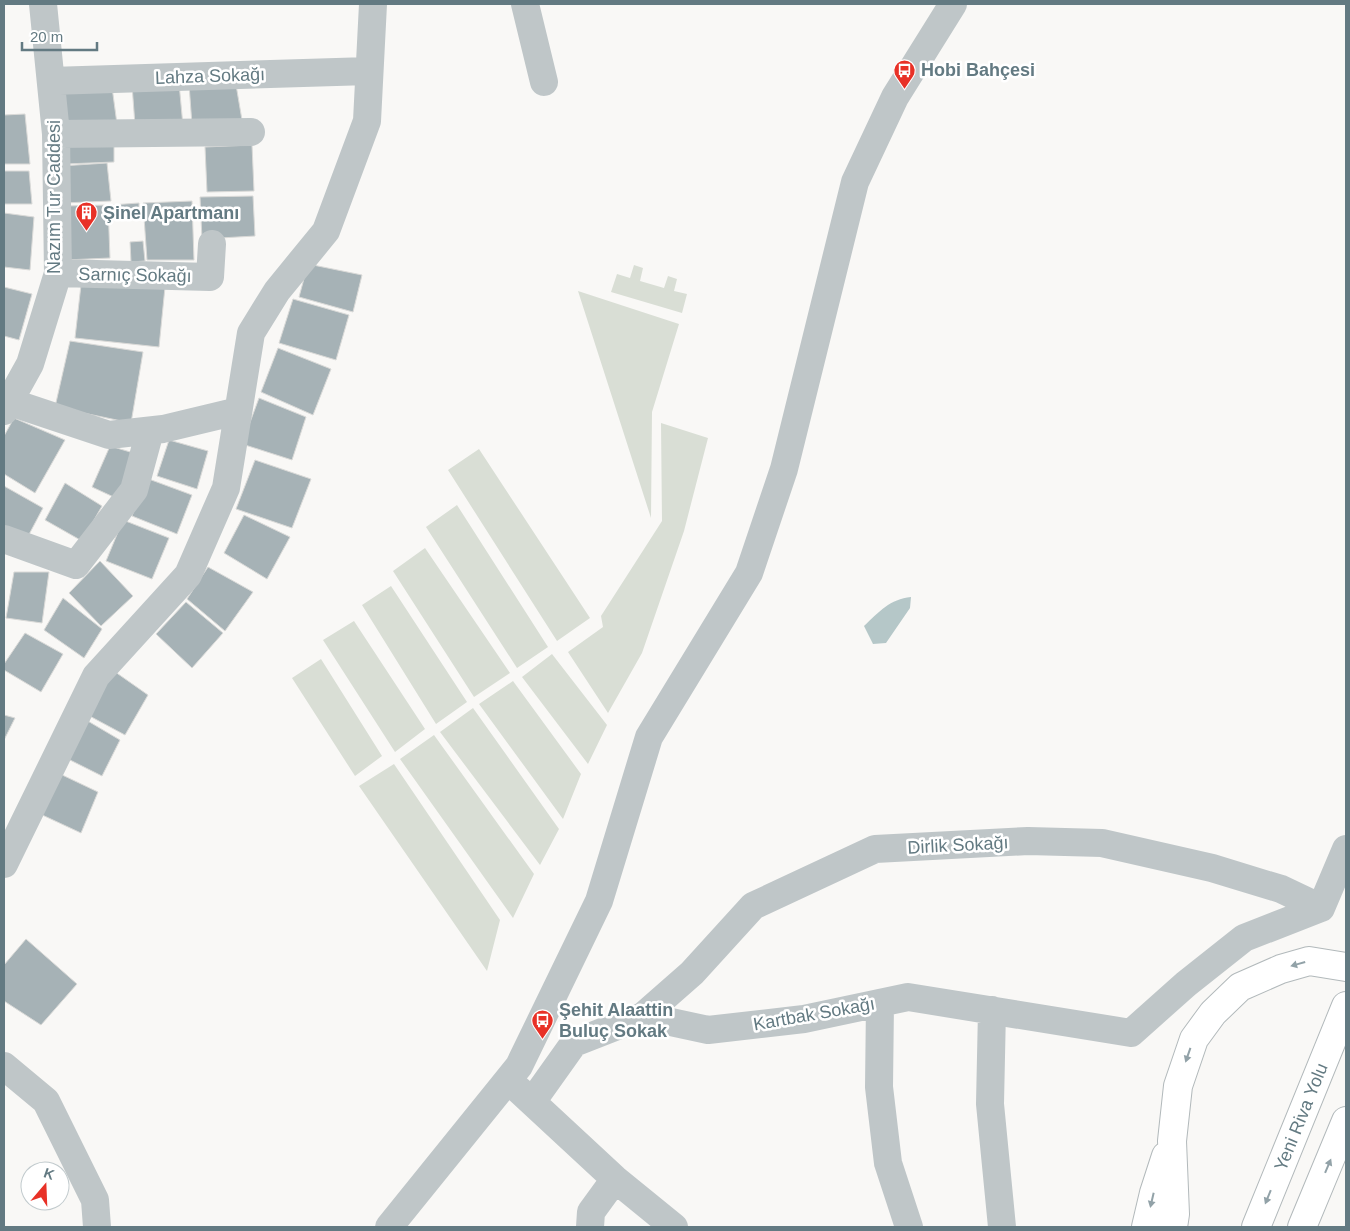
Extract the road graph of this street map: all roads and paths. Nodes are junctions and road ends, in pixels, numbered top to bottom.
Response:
1 (43, 4) edge
2 (373, 4) edge
3 (525, 4) edge
4 (953, 4) edge
5 (369, 71) junction
6 (51, 81) junction
7 (544, 82) dead end
8 (250, 132) dead end
9 (56, 134) junction
10 (212, 244) dead end
11 (58, 273) junction
12 (7, 407) edge
13 (238, 411) junction
14 (150, 431) junction
15 (4, 539) edge
16 (1346, 849) edge
17 (4, 864) edge
18 (1321, 908) junction
19 (1346, 967) edge
20 (880, 1003) junction
21 (1346, 1006) edge
22 (992, 1010) junction
23 (644, 1016) junction
24 (4, 1066) edge
25 (508, 1080) junction
26 (532, 1102) junction
27 (1346, 1121) edge
28 (1172, 1141) junction
29 (615, 1179) junction
30 (97, 1227) edge
31 (389, 1227) edge
32 (590, 1227) edge
33 (674, 1227) edge
34 (909, 1227) edge
35 (1002, 1227) edge
36 (1146, 1227) edge
37 (1174, 1227) edge
38 (1256, 1227) edge
39 (1302, 1227) edge

1 - 6 street, Nazım Tur Caddesi
2 - 5 street
3 - 7 street
4 - 25 street
5 - 6 street, Lahza Sokağı
5 - 13 street
6 - 9 street, Nazım Tur Caddesi
8 - 9 street
9 - 11 street, Nazım Tur Caddesi
10 - 11 street, Sarnıç Sokağı
11 - 12 street, Nazım Tur Caddesi
12 - 14 street
13 - 14 street
13 - 17 street
14 - 15 street
16 - 18 street
18 - 22 street, Kartbak Sokağı
18 - 23 street, Dirlik Sokağı
19 -> 28 highway
20 - 22 street, Kartbak Sokağı
20 - 23 street, Kartbak Sokağı
20 - 34 street
21 -> 38 highway, Yeni Riva Yolu
22 - 35 street
23 - 26 street
24 - 30 street
25 - 26 street
25 - 31 street
26 - 29 street
39 -> 27 highway
28 -> 36 highway
28 - 37 highway
29 - 32 street
29 - 33 street

